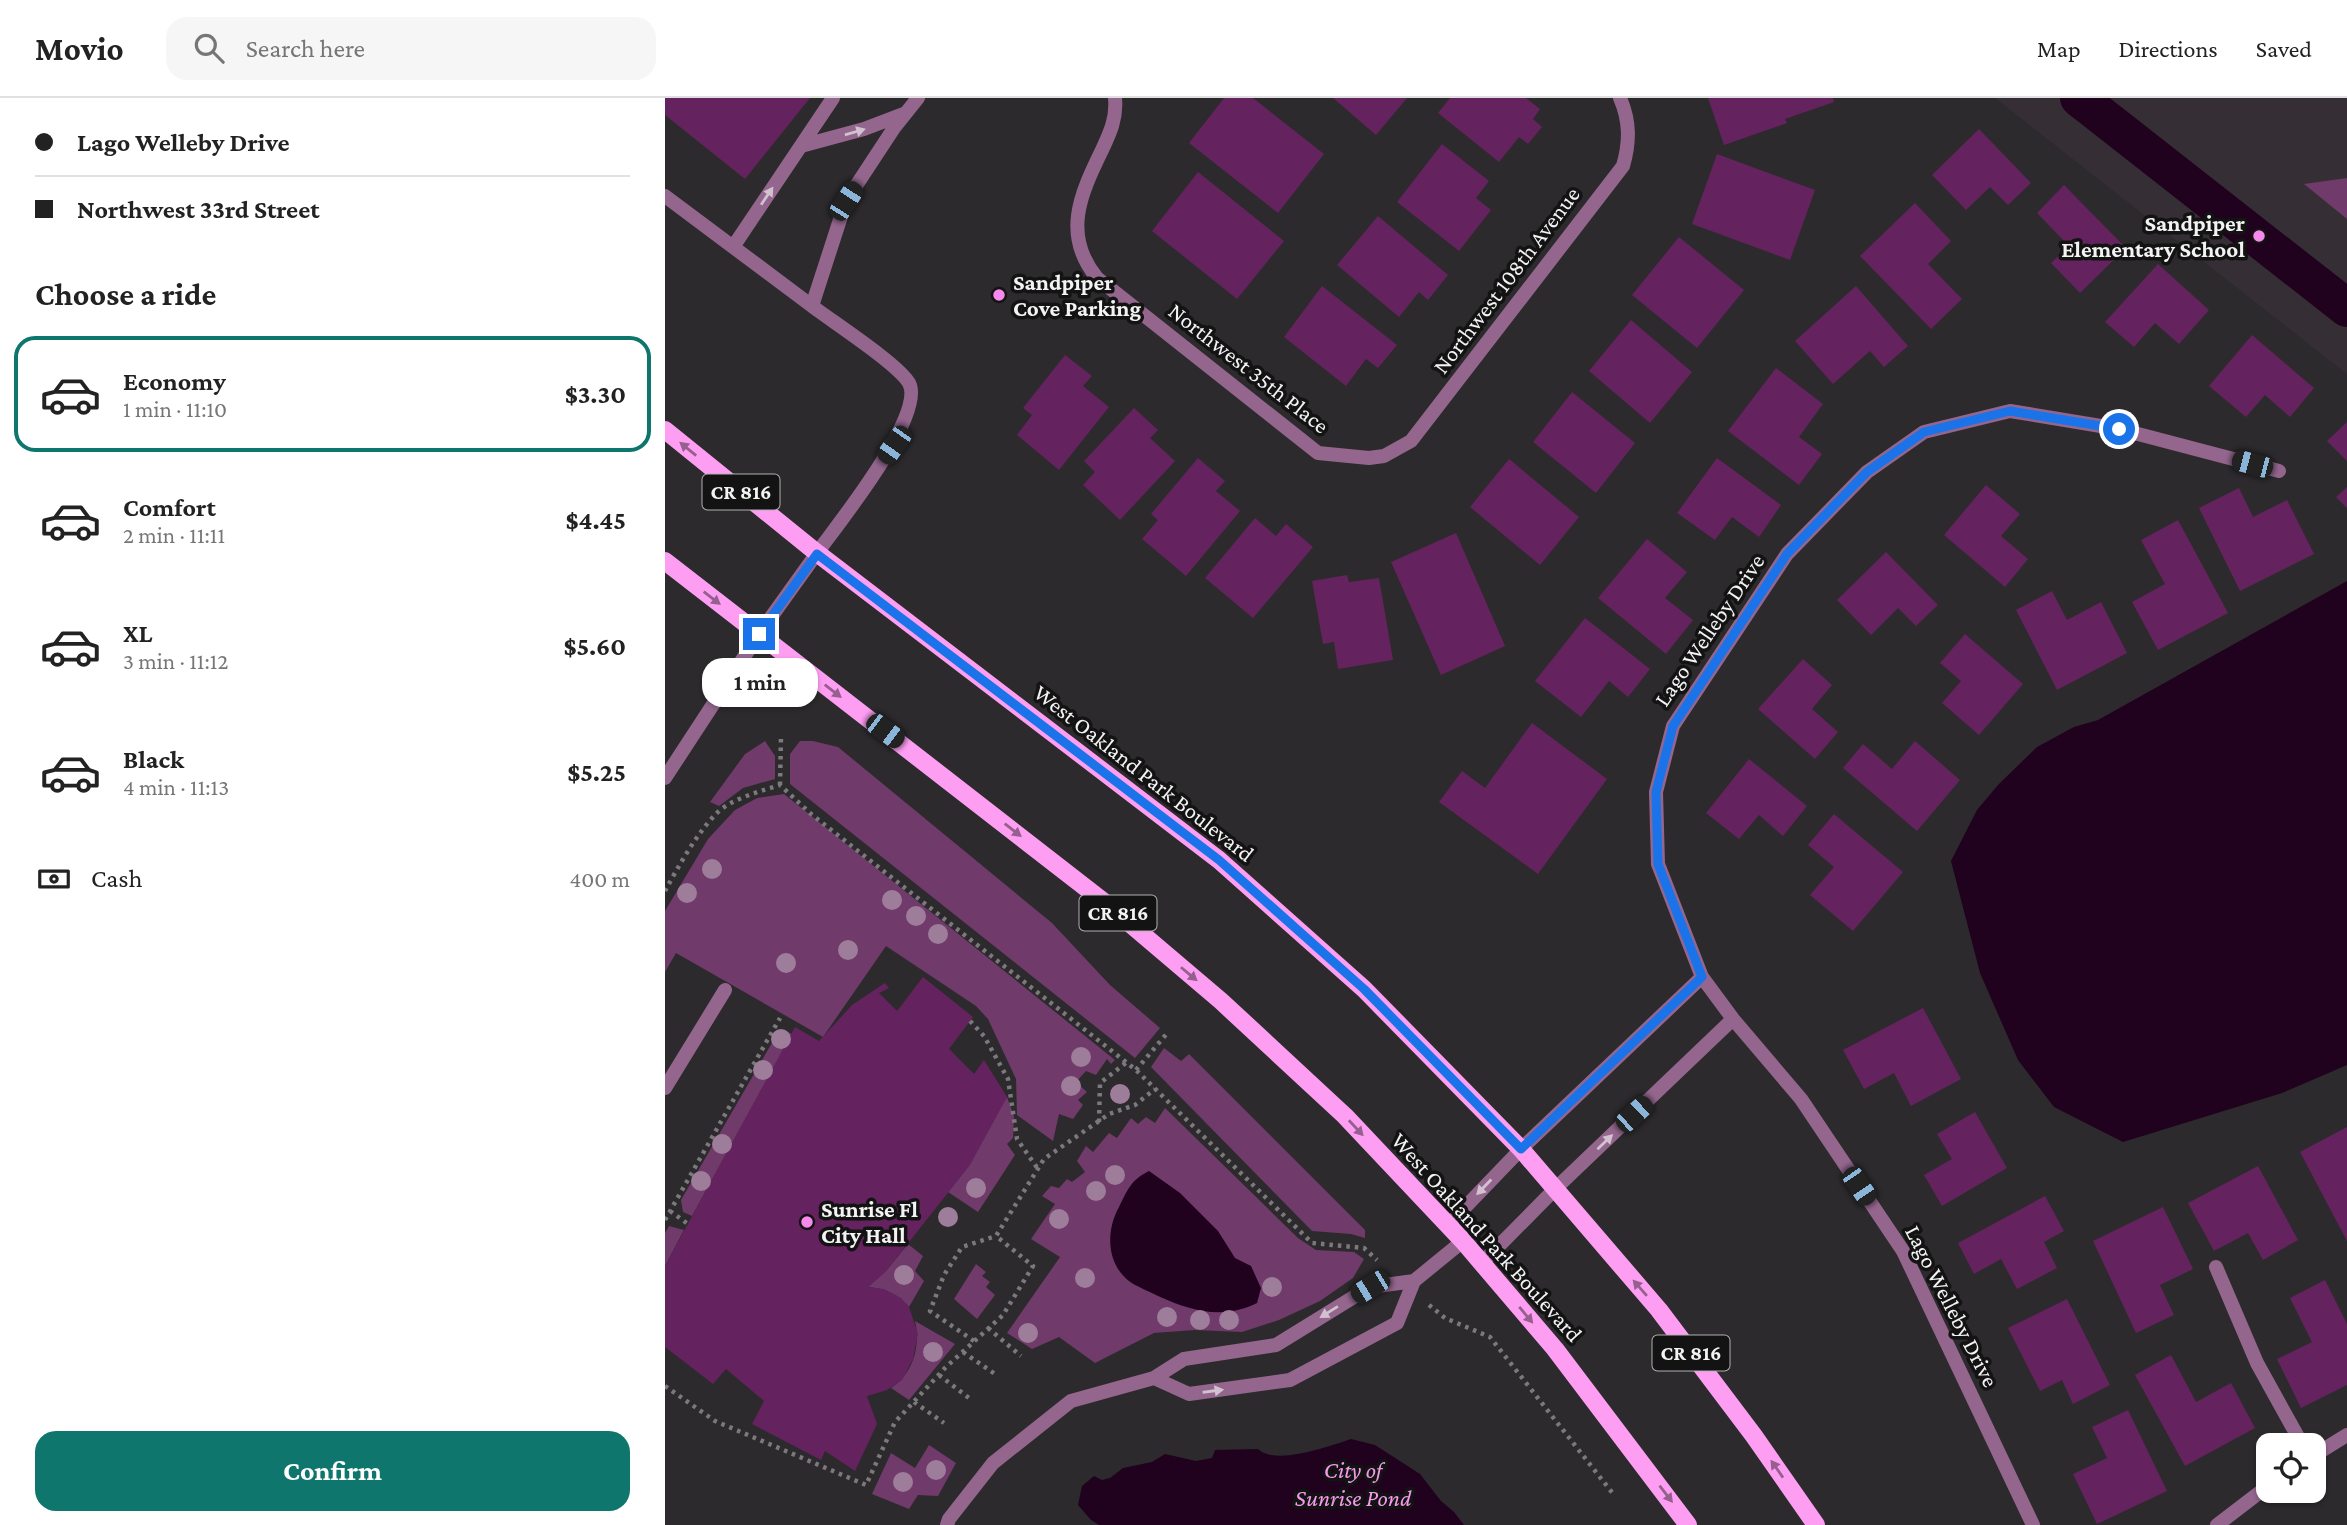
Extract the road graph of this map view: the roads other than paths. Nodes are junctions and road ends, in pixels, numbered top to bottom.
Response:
1 (833, 98) edge
2 (918, 98) edge
3 (1115, 98) edge
4 (1621, 98) edge
5 (907, 112) junction
6 (801, 146) junction
7 (665, 196) edge
8 (733, 247) junction
9 (812, 306) junction
10 (665, 430) edge
11 (1369, 458) joint
12 (2279, 471) dead end
13 (817, 554) junction
14 (665, 561) edge
15 (759, 634) junction
16 (665, 777) edge
17 (1702, 977) junction
18 (725, 990) dead end
19 (1733, 1019) junction
20 (665, 1088) edge
21 (1521, 1149) junction
22 (1556, 1189) junction
23 (1448, 1225) junction
24 (1463, 1241) junction
25 (1482, 1263) junction
26 (2216, 1267) dead end
27 (1409, 1284) junction
28 (1154, 1378) junction
29 (2296, 1433) edge
30 (2347, 1435) edge
31 (2326, 1448) edge
32 (2256, 1495) edge
33 (947, 1525) edge
34 (1688, 1525) edge
35 (1816, 1525) edge
36 (2033, 1525) edge
37 (2217, 1525) edge

1 - 6 street
2 - 5 street
3 - 11 street, Northwest 35th Place
4 - 11 street, Northwest 108th Avenue
6 -> 5 street
5 - 9 street
8 -> 6 street
7 - 8 street
8 - 9 street
9 - 13 street
13 -> 10 main road, West Oakland Park Boulevard / CR 816
12 - 17 street, Lago Welleby Drive
13 - 15 street
13 - 21 main road, West Oakland Park Boulevard / CR 816
14 -> 15 main road, West Oakland Park Boulevard / CR 816
15 - 16 street
15 -> 23 main road, West Oakland Park Boulevard / CR 816
17 - 19 street, Lago Welleby Drive
17 - 21 street
18 - 20 street
22 -> 19 street
19 - 36 street, Lago Welleby Drive
21 - 22 main road, West Oakland Park Boulevard / CR 816
21 -> 23 street
22 - 25 street
35 -> 22 main road, West Oakland Park Boulevard / CR 816
23 - 24 main road, West Oakland Park Boulevard / CR 816
24 - 25 main road, West Oakland Park Boulevard / CR 816
24 - 27 street
25 -> 34 main road, West Oakland Park Boulevard / CR 816
26 - 29 street
27 -> 28 street
28 -> 27 street
28 - 33 street
30 - 31 street
32 - 37 street

